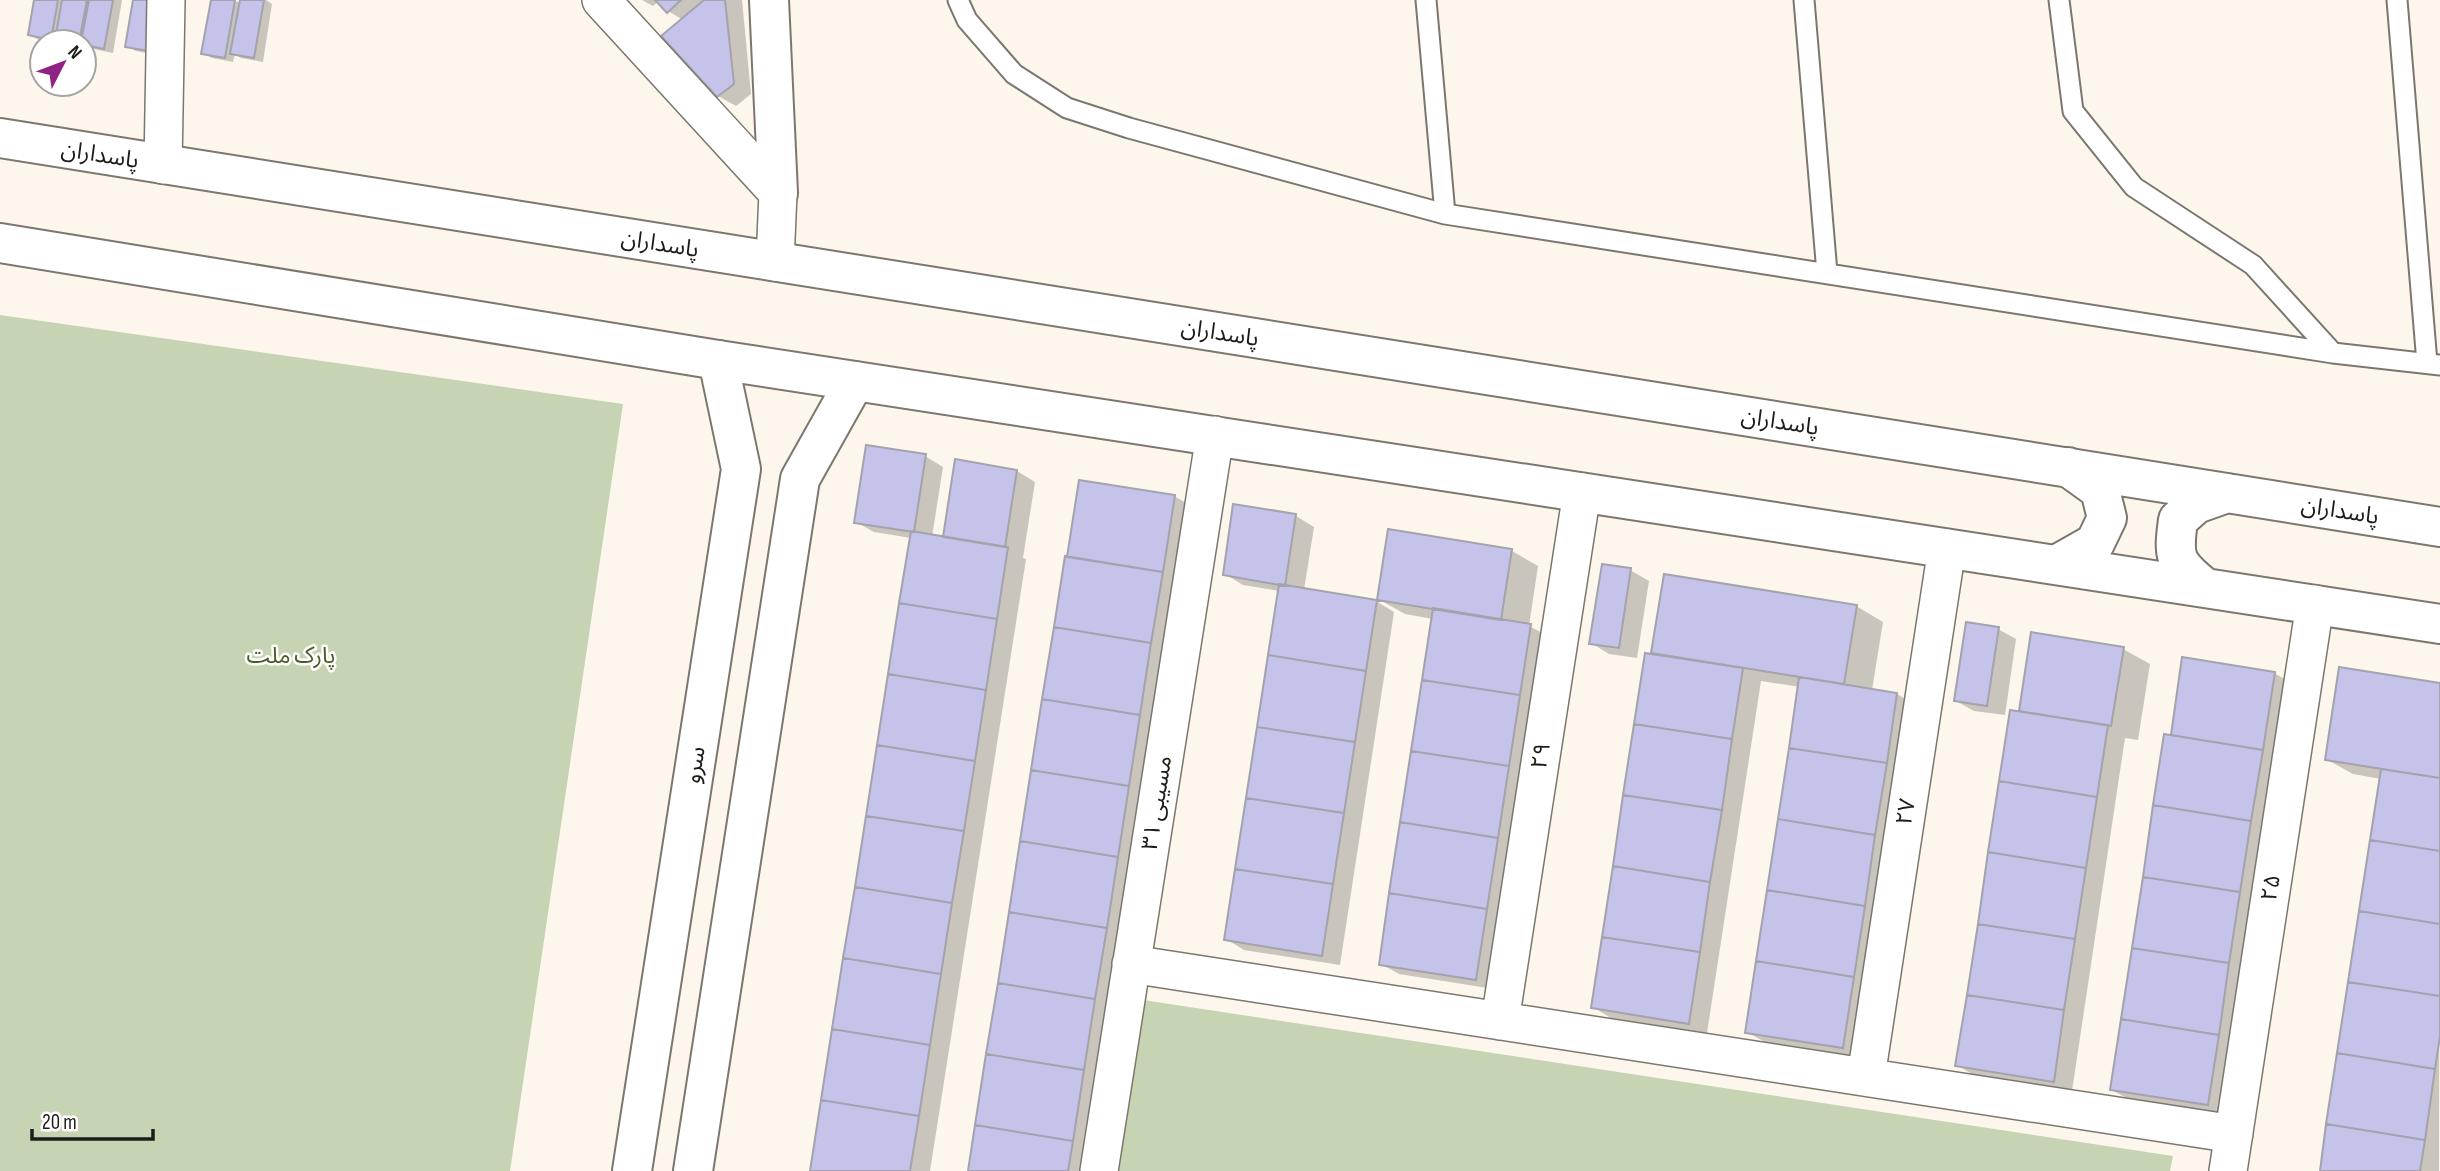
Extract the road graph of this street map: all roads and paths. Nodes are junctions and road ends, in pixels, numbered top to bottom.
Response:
1 (166, 0) edge
2 (601, 0) edge
3 (769, 0) edge
4 (958, 0) edge
5 (1426, 0) edge
6 (1804, 0) edge
7 (2059, 0) edge
8 (2397, 0) edge
9 (0, 138) edge
10 (163, 166) junction
11 (778, 193) junction
12 (1445, 214) junction
13 (0, 243) edge
14 (775, 262) junction
15 (1827, 273) junction
16 (2333, 353) junction
17 (718, 360) junction
18 (2433, 364) edge
19 (855, 381) junction
20 (1215, 435) junction
21 (2068, 467) junction
22 (1582, 492) junction
23 (2227, 493) junction
24 (2440, 527) edge
25 (1947, 548) junction
26 (2056, 565) junction
27 (2204, 587) junction
28 (2315, 604) junction
29 (2440, 624) edge
30 (1131, 964) junction
31 (1500, 1021) junction
32 (1866, 1077) junction
33 (2234, 1134) junction
34 (632, 1171) edge
35 (693, 1171) edge
36 (1099, 1171) edge
37 (2228, 1171) edge

1 - 10 street
2 - 11 street
3 - 11 main road
4 - 12 lane
5 - 12 lane
6 - 15 lane
7 - 16 lane
8 - 18 lane
9 - 10 main road, پاسداران
10 - 14 main road, پاسداران
11 - 14 street
12 - 15 lane
13 - 17 main road
14 - 21 main road, پاسداران
15 - 16 lane
16 - 18 lane
17 - 19 main road
17 - 34 main road, سرو
19 - 20 main road
19 - 35 main road
20 - 22 main road
20 - 30 street, ۳۱ مسیبی
21 - 23 main road, پاسداران
21 - 26 main road
22 - 25 main road
22 - 31 street, ۲۹
23 - 24 main road, پاسداران
23 - 27 main road
25 - 26 main road
25 - 32 street, ۲۷
26 - 27 main road
27 - 28 main road
28 - 29 main road
28 - 33 street, ۲۵
30 - 31 street
30 - 36 street, ۳۱ مسیبی
31 - 32 street
32 - 33 street
33 - 37 street, ۲۵

